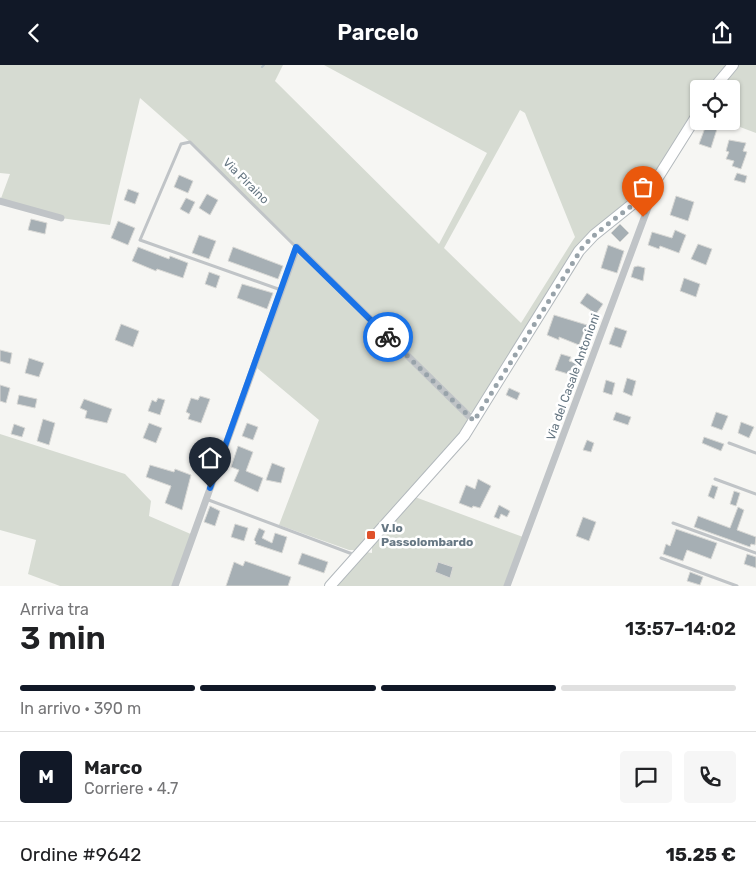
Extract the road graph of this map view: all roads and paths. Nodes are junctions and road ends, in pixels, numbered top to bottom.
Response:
1 (733, 65) edge
2 (720, 80) edge
3 (690, 128) edge
4 (660, 177) junction
5 (0, 201) edge
6 (61, 218) dead end
7 (296, 247) junction
8 (281, 291) junction
9 (474, 421) junction
10 (728, 443) dead end
11 (756, 453) edge
12 (715, 479) dead end
13 (756, 494) edge
14 (206, 499) junction
15 (673, 523) dead end
16 (756, 553) edge
17 (356, 555) junction
18 (661, 559) dead end
19 (175, 586) edge
20 (330, 586) edge
21 (507, 586) edge
22 (737, 586) edge

1 - 2 street
3 - 4 street
4 - 9 street
4 - 21 street, Via del Casale Antonioni
5 - 6 street
7 - 8 street
7 - 8 lane, Via Piraino
7 - 9 street, Via Piraino
8 - 14 street
9 - 17 street
10 - 11 lane
12 - 13 lane
14 - 17 lane
14 - 19 street
15 - 16 lane
17 - 20 street
18 - 22 lane

